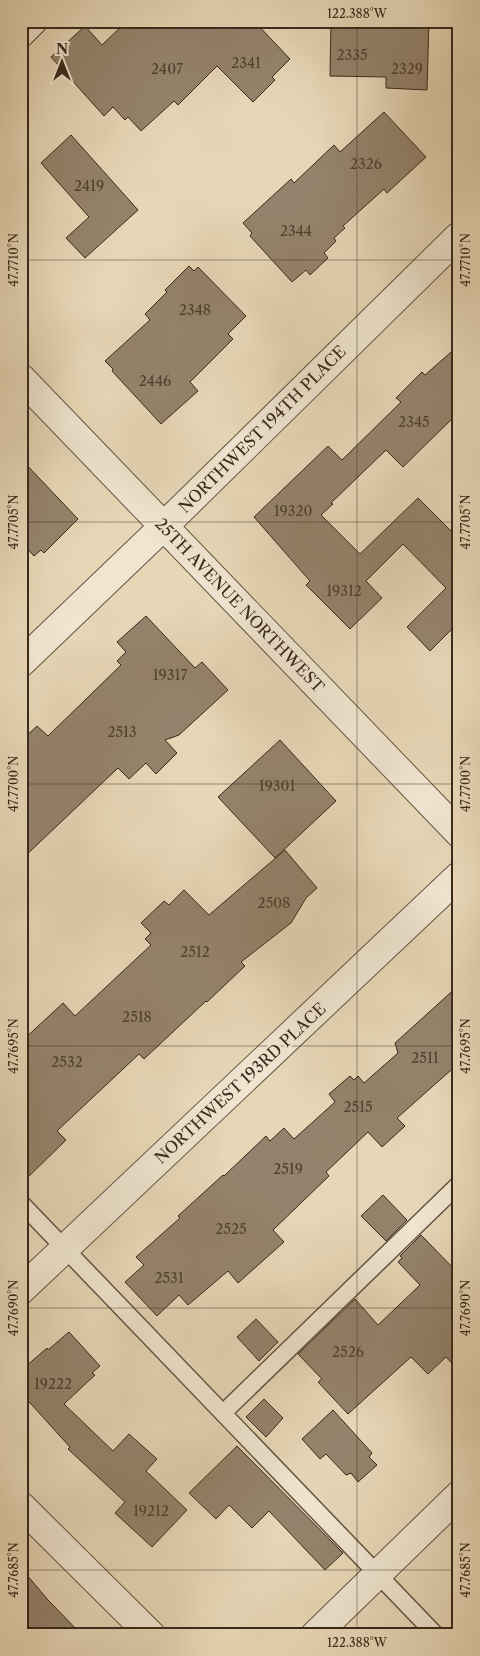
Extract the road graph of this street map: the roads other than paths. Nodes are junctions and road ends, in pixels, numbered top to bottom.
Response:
1 (33, 21) edge
2 (21, 33) edge
3 (459, 236) edge
4 (21, 378) edge
5 (164, 526) junction
6 (21, 663) edge
7 (459, 833) edge
8 (459, 876) edge
9 (459, 1184) edge
10 (21, 1203) edge
11 (65, 1248) junction
12 (21, 1290) edge
13 (223, 1412) junction
14 (459, 1495) edge
15 (21, 1506) edge
16 (377, 1574) junction
17 (152, 1635) edge
18 (314, 1635) edge
19 (436, 1635) edge

1 - 2 street
3 - 5 street, NORTHWEST 194TH PLACE
4 - 5 street, 25TH AVENUE NORTHWEST
5 - 6 street, NORTHWEST 194TH PLACE
5 - 7 street, 25TH AVENUE NORTHWEST
8 - 11 street, NORTHWEST 193RD PLACE
9 - 13 lane
10 - 11 lane
11 - 12 street, NORTHWEST 193RD PLACE
11 - 13 lane
13 - 16 lane
14 - 16 street
15 - 17 street
16 - 18 street
16 - 19 lane

